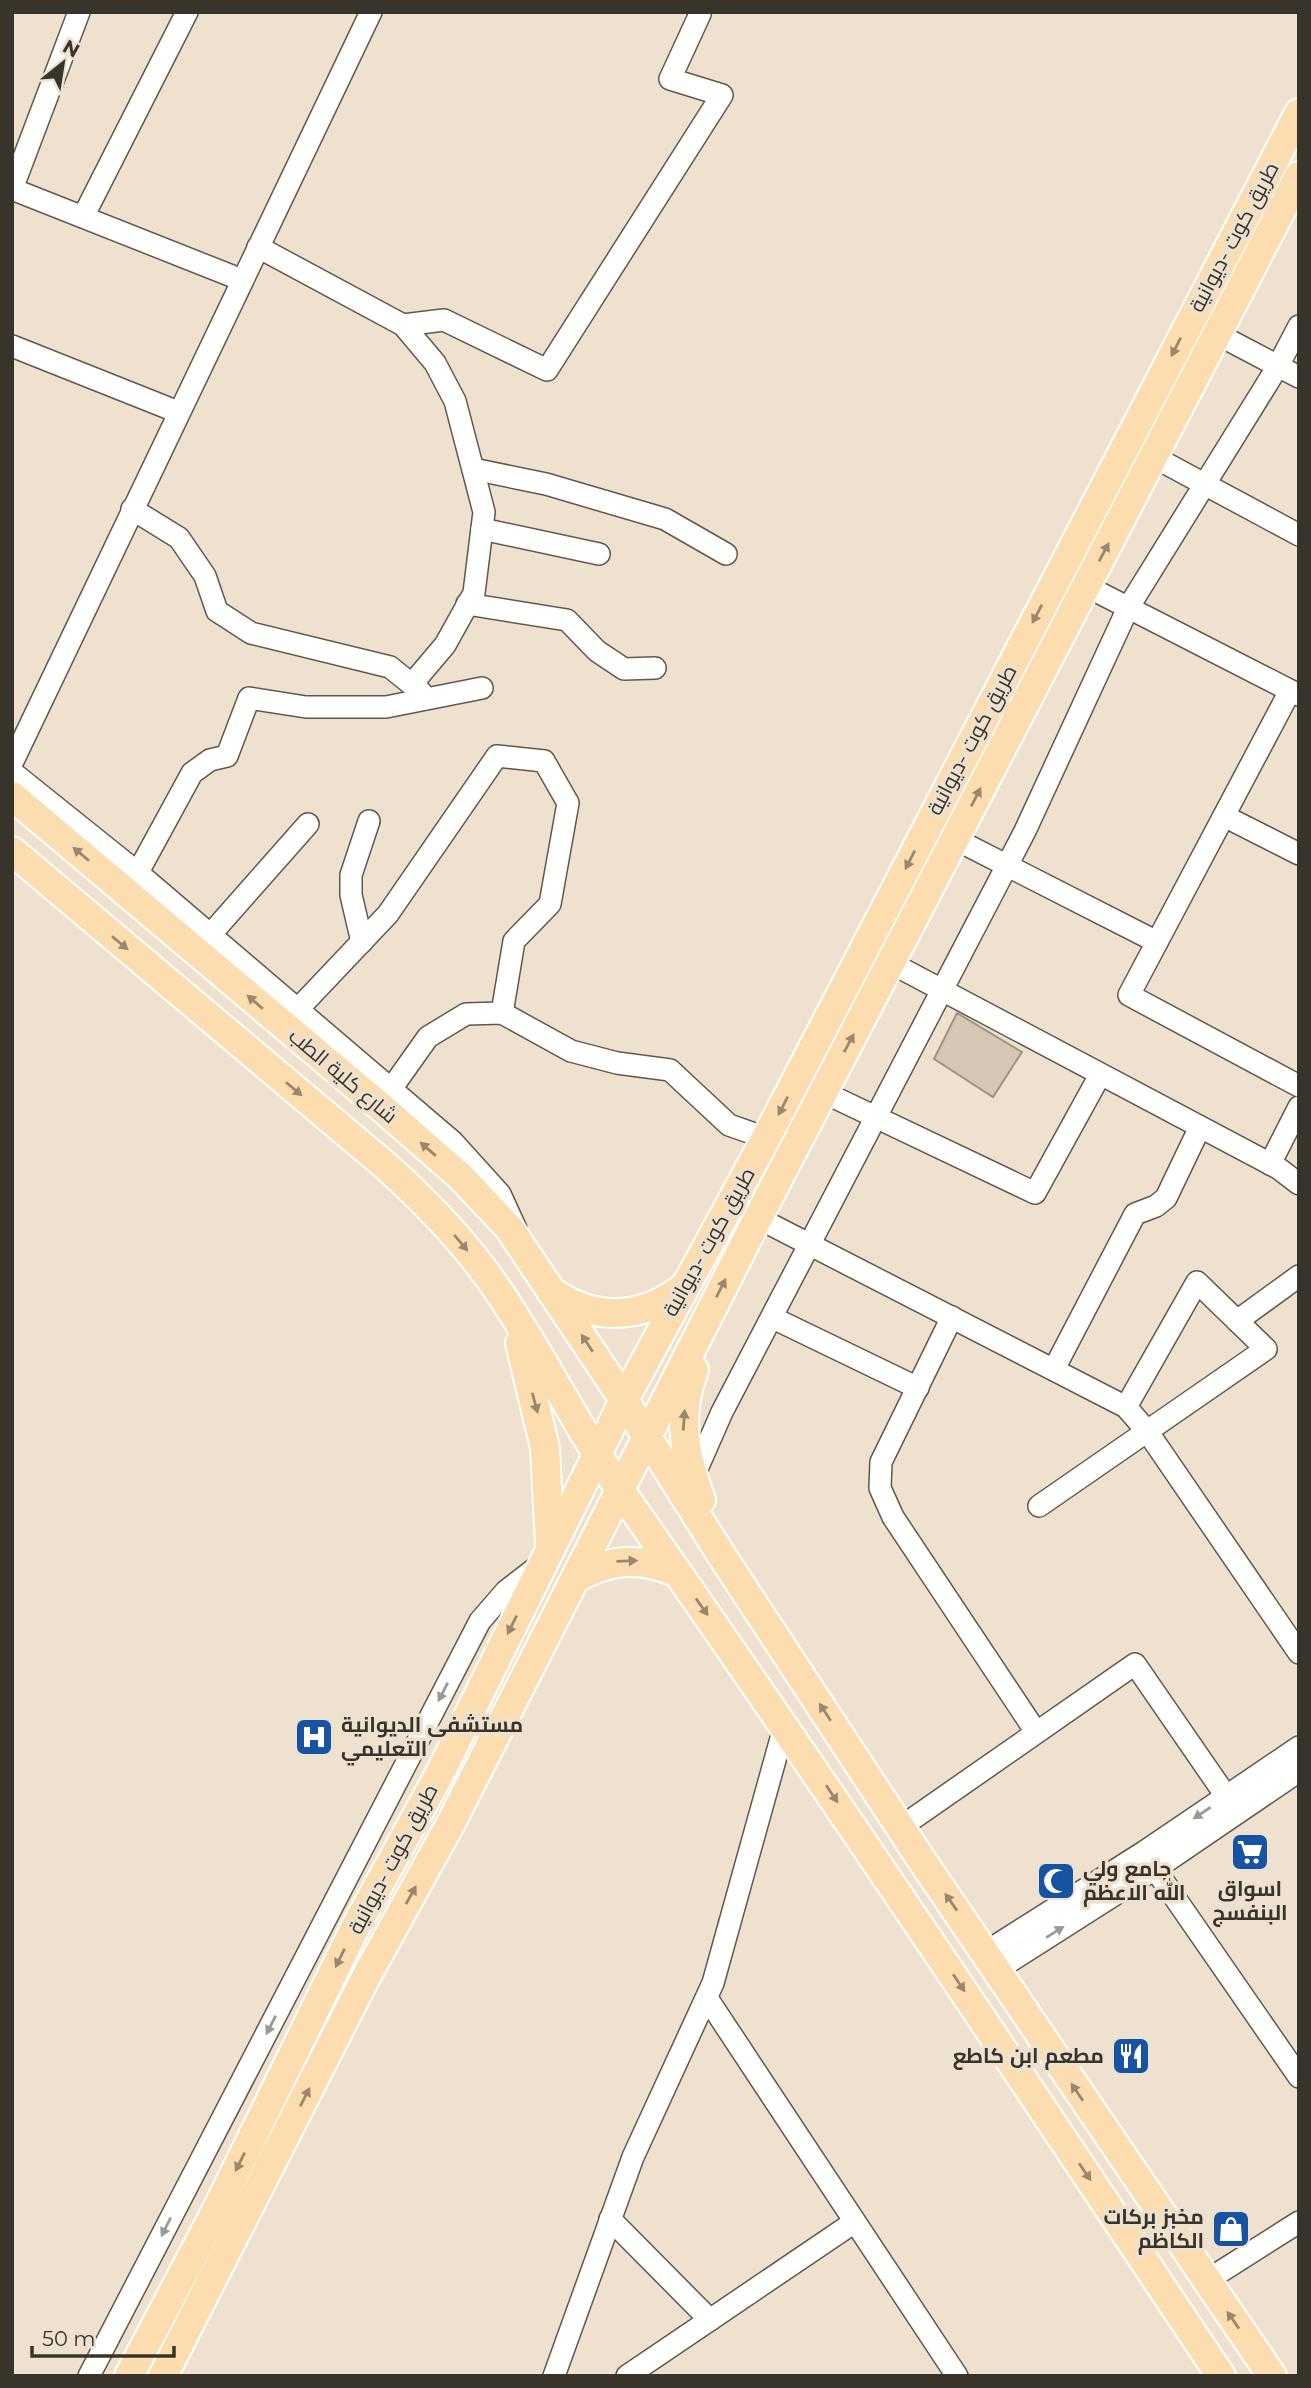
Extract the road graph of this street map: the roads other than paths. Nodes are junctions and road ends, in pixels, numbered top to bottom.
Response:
1 (79, 12) edge
2 (187, 12) edge
3 (371, 12) edge
4 (700, 13) edge
5 (1299, 113) edge
6 (1299, 176) edge
7 (1291, 209) edge
8 (83, 217) junction
9 (258, 247) junction
10 (242, 280) junction
11 (403, 325) junction
12 (1299, 326) edge
13 (1217, 334) junction
14 (12, 346) edge
15 (1278, 366) junction
16 (1299, 377) edge
17 (178, 412) junction
18 (1154, 457) junction
19 (473, 469) junction
20 (1205, 484) junction
21 (132, 509) junction
22 (482, 529) junction
23 (1299, 535) edge
24 (599, 554) dead end
25 (726, 554) dead end
26 (1086, 586) junction
27 (467, 604) junction
28 (1128, 608) junction
29 (655, 668) dead end
30 (412, 684) junction
31 (482, 688) dead end
32 (1294, 693) edge
33 (428, 698) junction
34 (12, 762) edge
35 (12, 772) edge
36 (12, 796) edge
37 (1224, 816) junction
38 (369, 821) dead end
39 (308, 824) dead end
40 (955, 839) junction
41 (12, 851) edge
42 (1299, 854) edge
43 (1007, 865) junction
44 (132, 883) junction
45 (210, 935) junction
46 (362, 942) junction
47 (1157, 942) junction
48 (891, 963) junction
49 (224, 975) junction
50 (942, 990) junction
51 (198, 1009) junction
52 (298, 1009) junction
53 (502, 1013) junction
54 (1100, 1075) junction
55 (1299, 1086) edge
56 (391, 1089) junction
57 (823, 1092) junction
58 (1299, 1107) edge
59 (877, 1117) junction
60 (1200, 1127) junction
61 (766, 1139) junction
62 (1269, 1164) junction
63 (1299, 1184) edge
64 (758, 1218) junction
65 (811, 1244) junction
66 (530, 1259) junction
67 (1299, 1276) edge
68 (684, 1287) junction
69 (553, 1292) junction
70 (513, 1313) junction
71 (952, 1317) junction
72 (773, 1318) junction
73 (1237, 1321) junction
74 (700, 1330) junction
75 (1054, 1369) junction
76 (918, 1388) junction
77 (624, 1400) junction
78 (1126, 1406) junction
79 (1147, 1431) junction
80 (648, 1437) junction
81 (597, 1454) junction
82 (693, 1478) junction
83 (621, 1492) junction
84 (1039, 1506) dead end
85 (546, 1556) junction
86 (722, 1556) junction
87 (678, 1573) junction
88 (576, 1578) junction
89 (1299, 1653) edge
90 (785, 1724) junction
91 (1037, 1732) junction
92 (1299, 1747) edge
93 (1299, 1771) edge
94 (1226, 1796) junction
95 (901, 1826) junction
96 (923, 1862) junction
97 (1155, 1869) junction
98 (891, 1882) junction
99 (992, 1960) junction
100 (707, 1998) junction
101 (1054, 2058) junction
102 (1299, 2077) edge
103 (1022, 2079) junction
104 (610, 2219) junction
105 (1299, 2222) edge
106 (853, 2223) junction
107 (1206, 2281) junction
108 (710, 2320) junction
109 (89, 2376) edge
110 (129, 2376) edge
111 (163, 2376) edge
112 (554, 2376) edge
113 (627, 2376) edge
114 (957, 2376) edge
115 (1221, 2376) edge
116 (1272, 2376) edge

1 - 8 street
2 - 8 street
3 - 9 street
4 - 11 street
5 -> 61 main road, طريق كوت -ديوانية
6 - 7 main road, طريق كوت -ديوانية
7 - 13 main road, طريق كوت -ديوانية
8 - 10 street
9 - 10 street
9 - 11 street
10 - 17 street
11 - 19 street
12 - 15 street
13 - 15 street
13 - 18 main road, طريق كوت -ديوانية
14 - 17 street
15 - 16 street
15 - 20 street
17 - 21 street
18 - 20 street
26 -> 18 main road, طريق كوت -ديوانية
19 - 22 street
19 - 25 street
20 - 23 street
20 - 28 street
21 - 30 street
21 - 34 street
22 - 24 street
22 - 27 street
26 - 28 street
40 -> 26 main road, طريق كوت -ديوانية
27 - 29 street
27 - 30 street
28 - 32 street
28 - 43 street
30 - 33 street
31 - 33 street
32 - 37 street
33 - 44 street
35 - 44 street
44 -> 36 main road, شارع كلية الطب
37 - 42 street
37 - 47 street
38 - 46 street
39 - 45 street
40 - 43 street
40 - 48 main road, طريق كوت -ديوانية
41 -> 51 main road, شارع كلية الطب
43 - 47 street
43 - 50 street
44 - 45 street
44 - 49 main road, شارع كلية الطب
45 - 52 street
46 - 52 street
46 - 53 street
47 - 55 street
48 - 50 street
57 -> 48 main road, طريق كوت -ديوانية
49 - 51 main road
66 -> 49 main road, شارع كلية الطب
50 - 54 street
50 - 59 street
51 -> 70 main road, شارع كلية الطب
52 - 56 street
53 - 56 street
53 - 61 street
54 - 59 street
54 - 60 street
56 - 66 street
57 - 59 street
57 - 64 main road, طريق كوت -ديوانية
58 - 62 street
59 - 65 street
60 - 62 street
60 - 75 street
61 - 68 main road, طريق كوت -ديوانية
62 - 63 street
64 - 65 street
74 -> 64 main road, طريق كوت -ديوانية
65 - 71 street
65 - 72 street
66 - 69 main road, شارع كلية الطب
67 - 73 street
68 - 69 main road
68 - 77 main road, طريق كوت -ديوانية
77 -> 69 main road, شارع كلية الطب
70 - 81 main road, شارع كلية الطب
70 -> 85 main road
71 - 75 street
71 - 76 street
72 - 76 street
72 - 82 street
73 - 78 street
73 - 79 street
74 - 80 main road, طريق كوت -ديوانية
82 -> 74 main road
75 - 78 street
76 - 91 street
77 - 80 main road, شارع كلية الطب
77 - 81 main road, طريق كوت -ديوانية
78 - 79 street
79 - 84 street
79 - 89 street
80 - 83 main road, طريق كوت -ديوانية
80 - 86 main road, شارع كلية الطب
81 - 83 main road, شارع كلية الطب
81 - 85 main road, طريق كوت -ديوانية
82 - 86 main road
83 - 87 main road, شارع كلية الطب
83 - 88 main road, طريق كوت -ديوانية
85 -> 109 street
85 -> 110 main road, طريق كوت -ديوانية
95 -> 86 main road
88 -> 87 main road
87 -> 90 main road, شارع كلية الطب
111 -> 88 main road, طريق كوت -ديوانية
90 -> 98 main road, شارع كلية الطب
90 - 100 street
91 - 94 street
91 - 95 street
92 - 94 street
93 - 97 street
94 -> 99 street
95 - 96 main road
96 - 98 main road
99 -> 96 main road
99 -> 97 street
97 - 102 street
98 -> 103 main road, شارع كلية الطب
99 - 101 main road
100 - 104 street
100 - 106 street
101 - 103 main road
107 -> 101 main road
103 -> 115 main road, شارع كلية الطب
104 - 108 street
104 - 112 street
105 - 107 street
106 - 108 street
106 - 114 street
116 -> 107 main road
108 - 113 street

